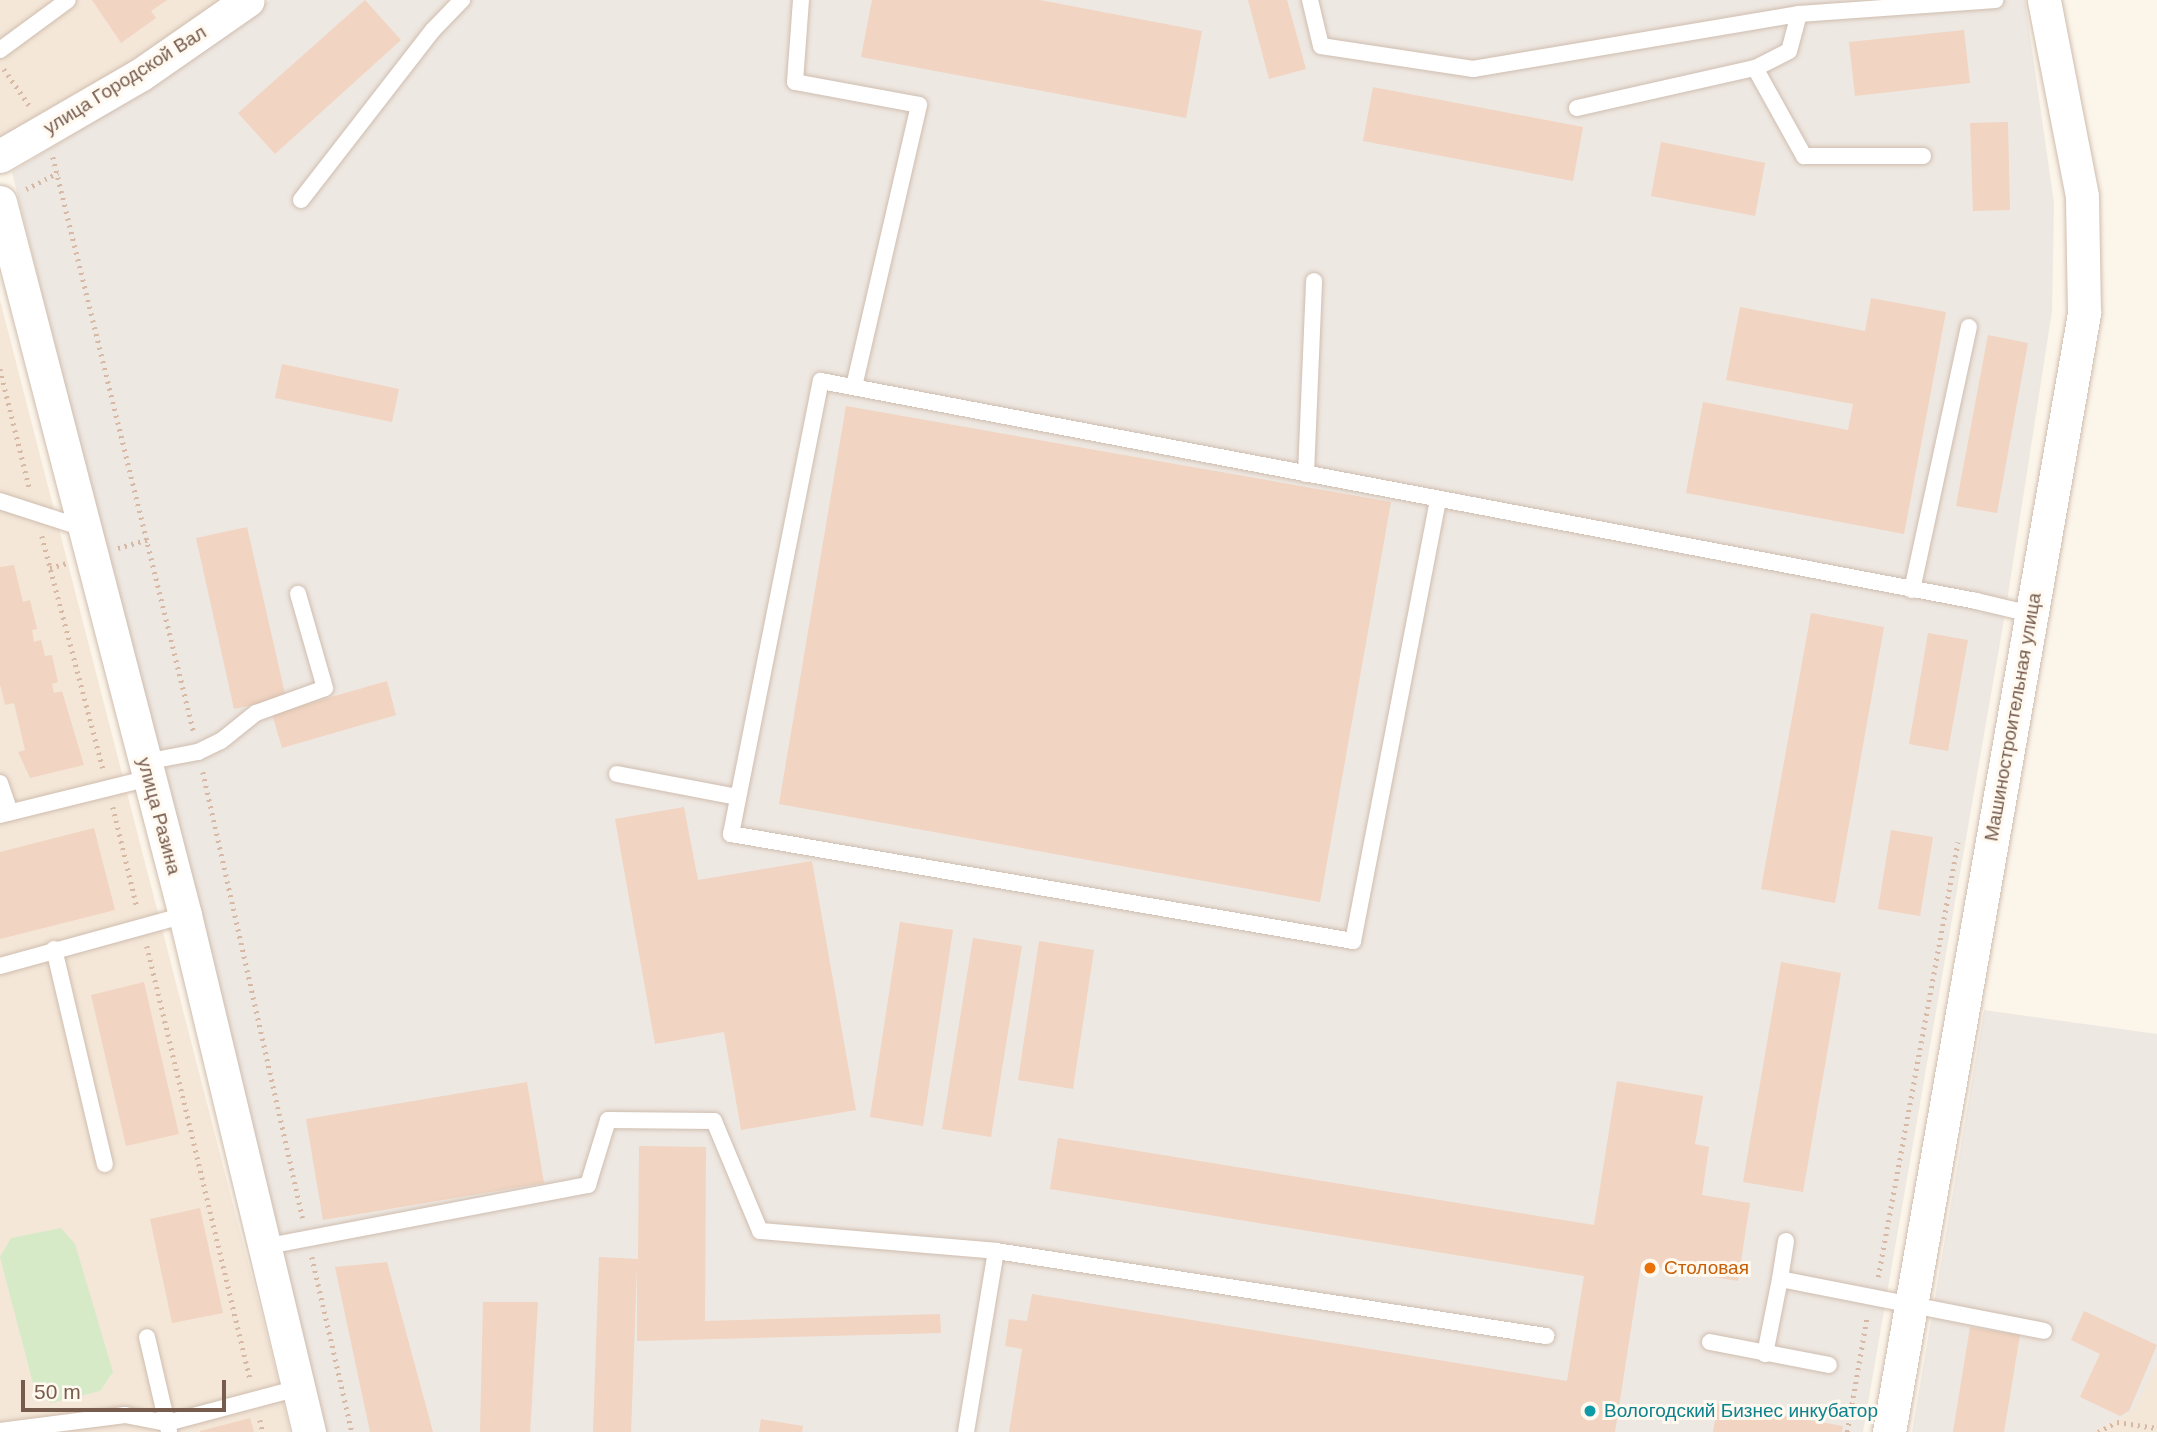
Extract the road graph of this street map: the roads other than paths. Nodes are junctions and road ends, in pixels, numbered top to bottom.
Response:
1 (68, 0) edge
2 (248, 0) edge
3 (462, 0) edge
4 (801, 0) edge
5 (1310, 0) edge
6 (1996, 0) edge
7 (2044, 0) edge
8 (1799, 14) junction
9 (0, 50) edge
10 (1755, 68) junction
11 (1577, 108) dead end
12 (0, 156) edge
13 (1923, 156) dead end
14 (301, 200) dead end
15 (7, 211) edge
16 (1314, 281) dead end
17 (1969, 327) dead end
18 (854, 387) junction
19 (1306, 474) junction
20 (0, 500) edge
21 (1438, 500) junction
22 (83, 528) junction
23 (1912, 590) junction
24 (298, 594) dead end
25 (2031, 614) junction
26 (147, 770) junction
27 (617, 774) dead end
28 (0, 783) edge
29 (738, 797) junction
30 (5, 813) edge
31 (185, 915) junction
32 (54, 949) junction
33 (0, 966) edge
34 (105, 1164) dead end
35 (1786, 1241) dead end
36 (263, 1247) junction
37 (996, 1251) junction
38 (1780, 1279) junction
39 (1911, 1303) junction
40 (2044, 1331) dead end
41 (1546, 1336) dead end
42 (147, 1337) dead end
43 (1710, 1342) dead end
44 (1765, 1354) junction
45 (1829, 1365) dead end
46 (299, 1388) junction
47 (168, 1427) edge
48 (0, 1431) edge
49 (309, 1432) edge
50 (966, 1432) edge
51 (1889, 1432) edge

1 - 9 lane
2 - 12 street, улица Городской Вал
3 - 14 lane
4 - 18 lane
5 - 8 lane
6 - 8 lane
7 - 25 street, Машиностроительная улица
8 - 10 lane
10 - 11 lane
10 - 13 lane
15 - 22 street, улица Разина
16 - 19 lane
17 - 23 lane
18 - 19 lane
18 - 29 lane
19 - 21 lane
20 - 22 lane
21 - 23 lane
21 - 29 lane
22 - 26 street, улица Разина
23 - 25 lane
24 - 26 lane
25 - 39 street, Машиностроительная улица
26 - 30 lane
26 - 31 street, улица Разина
27 - 29 lane
28 - 30 lane
31 - 32 lane
31 - 36 street, улица Разина
32 - 33 lane
32 - 34 lane
35 - 38 lane
36 - 37 lane
36 - 46 street, улица Разина
37 - 41 lane
37 - 50 lane
38 - 39 lane
38 - 44 lane
39 - 40 lane
39 - 51 street, Машиностроительная улица
42 - 47 lane
43 - 44 lane
44 - 45 lane
46 - 47 lane
46 - 49 street, улица Разина
47 - 48 lane

